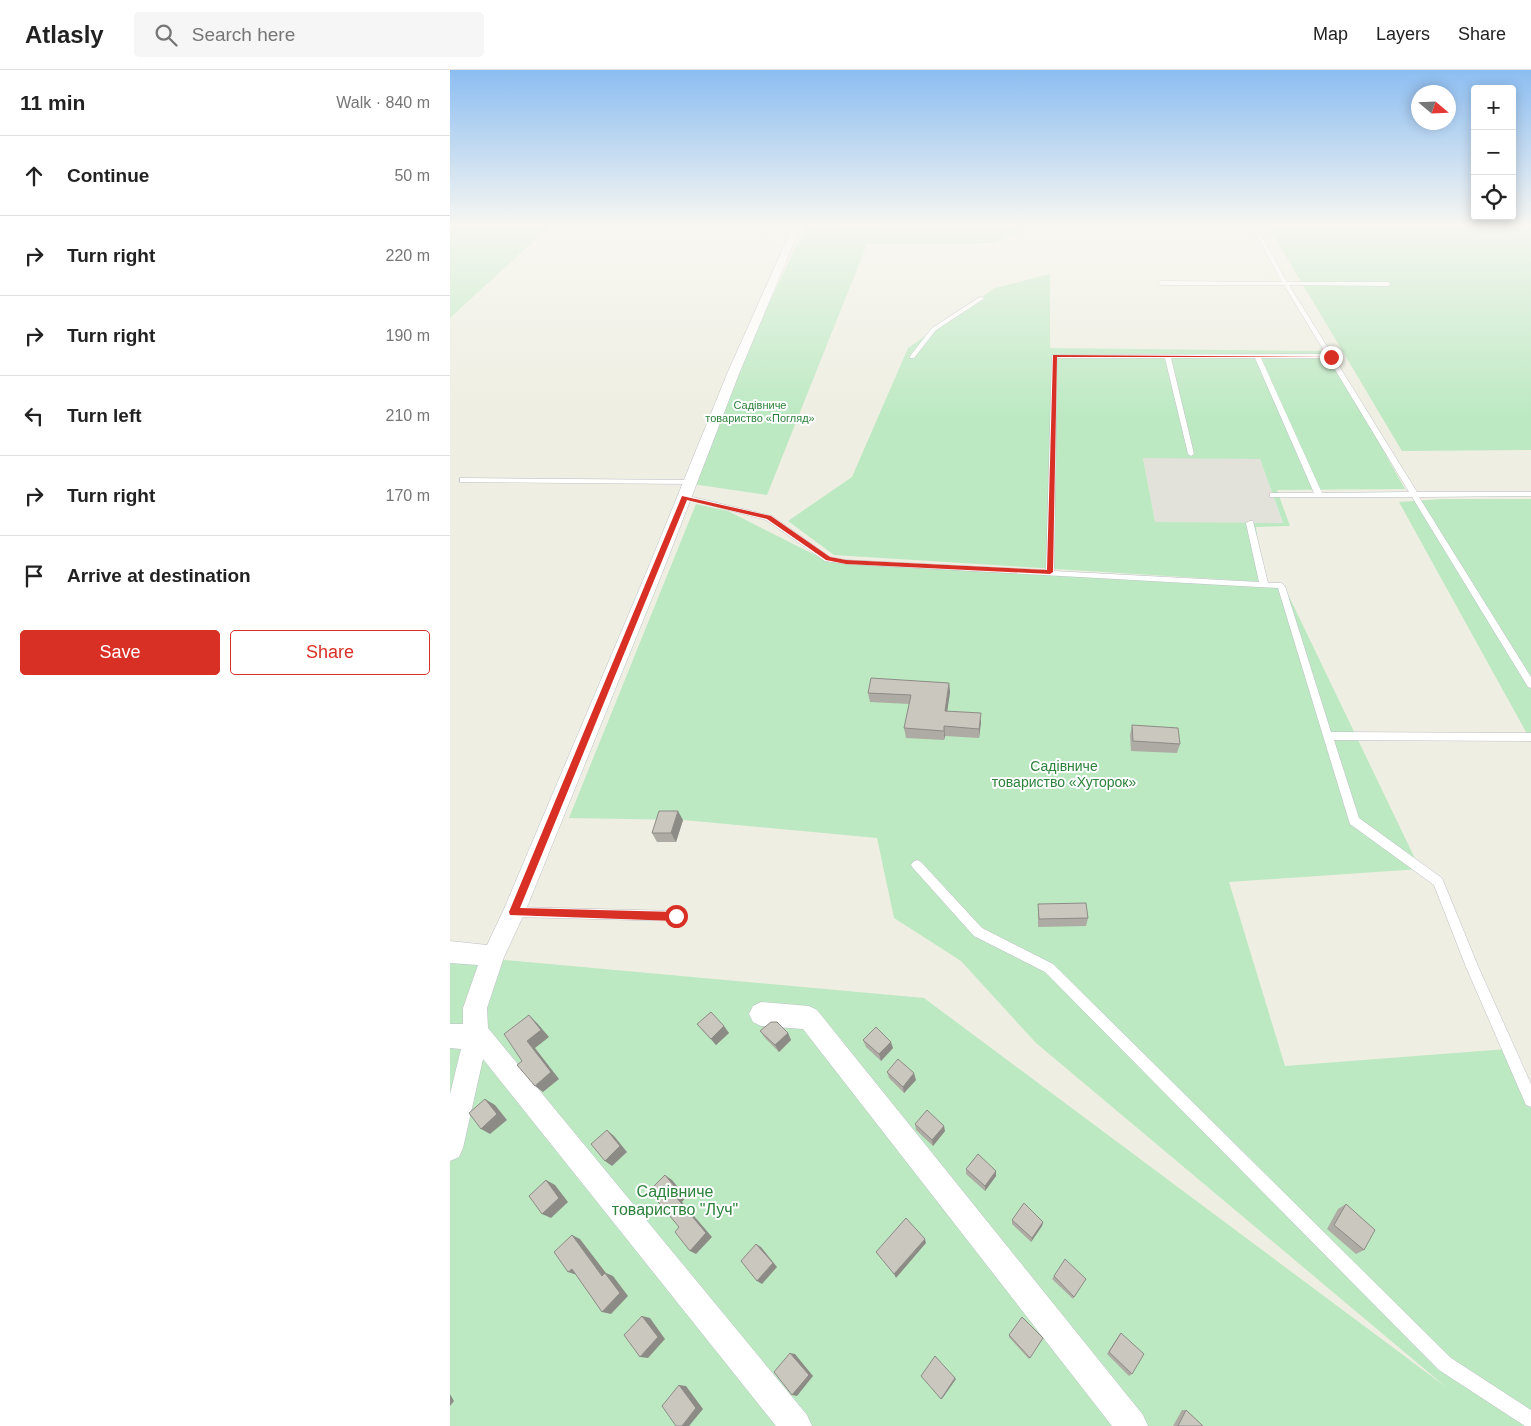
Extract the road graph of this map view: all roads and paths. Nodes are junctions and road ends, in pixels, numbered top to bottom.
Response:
1 (771, 289) edge
2 (1289, 289) edge
3 (982, 298) dead end
4 (1168, 356) junction
5 (1257, 356) junction
6 (1331, 356) junction
7 (912, 357) dead end
8 (1191, 454) dead end
9 (463, 480) dead end
10 (687, 490) junction
11 (1413, 493) junction
12 (1531, 494) edge
13 (1273, 495) dead end
14 (1319, 495) junction
15 (1250, 523) dead end
16 (1050, 572) junction
17 (1264, 585) junction
18 (1531, 686) edge
19 (1327, 736) junction
20 (1531, 737) edge
21 (917, 865) dead end
22 (514, 912) junction
23 (676, 916) dead end
24 (450, 952) edge
25 (492, 956) junction
26 (760, 1014) dead end
27 (463, 1036) edge
28 (1531, 1100) edge
29 (450, 1148) edge
30 (1531, 1420) edge
31 (796, 1426) edge
32 (1132, 1426) edge

1 - 10 street
2 - 6 lane
3 - 7 lane
4 - 5 lane
4 - 8 lane
4 - 16 lane
5 - 6 lane
5 - 14 lane
6 - 11 lane
9 - 10 lane
10 - 16 lane
10 - 22 street
11 - 12 lane
11 - 14 lane
11 - 18 lane
13 - 14 lane
15 - 17 lane
16 - 17 lane
17 - 19 lane
19 - 20 lane
19 - 28 lane
21 - 30 lane
22 - 23 lane
22 - 25 street
24 - 25 street
25 - 27 street
26 - 32 street
27 - 29 street
27 - 31 street

